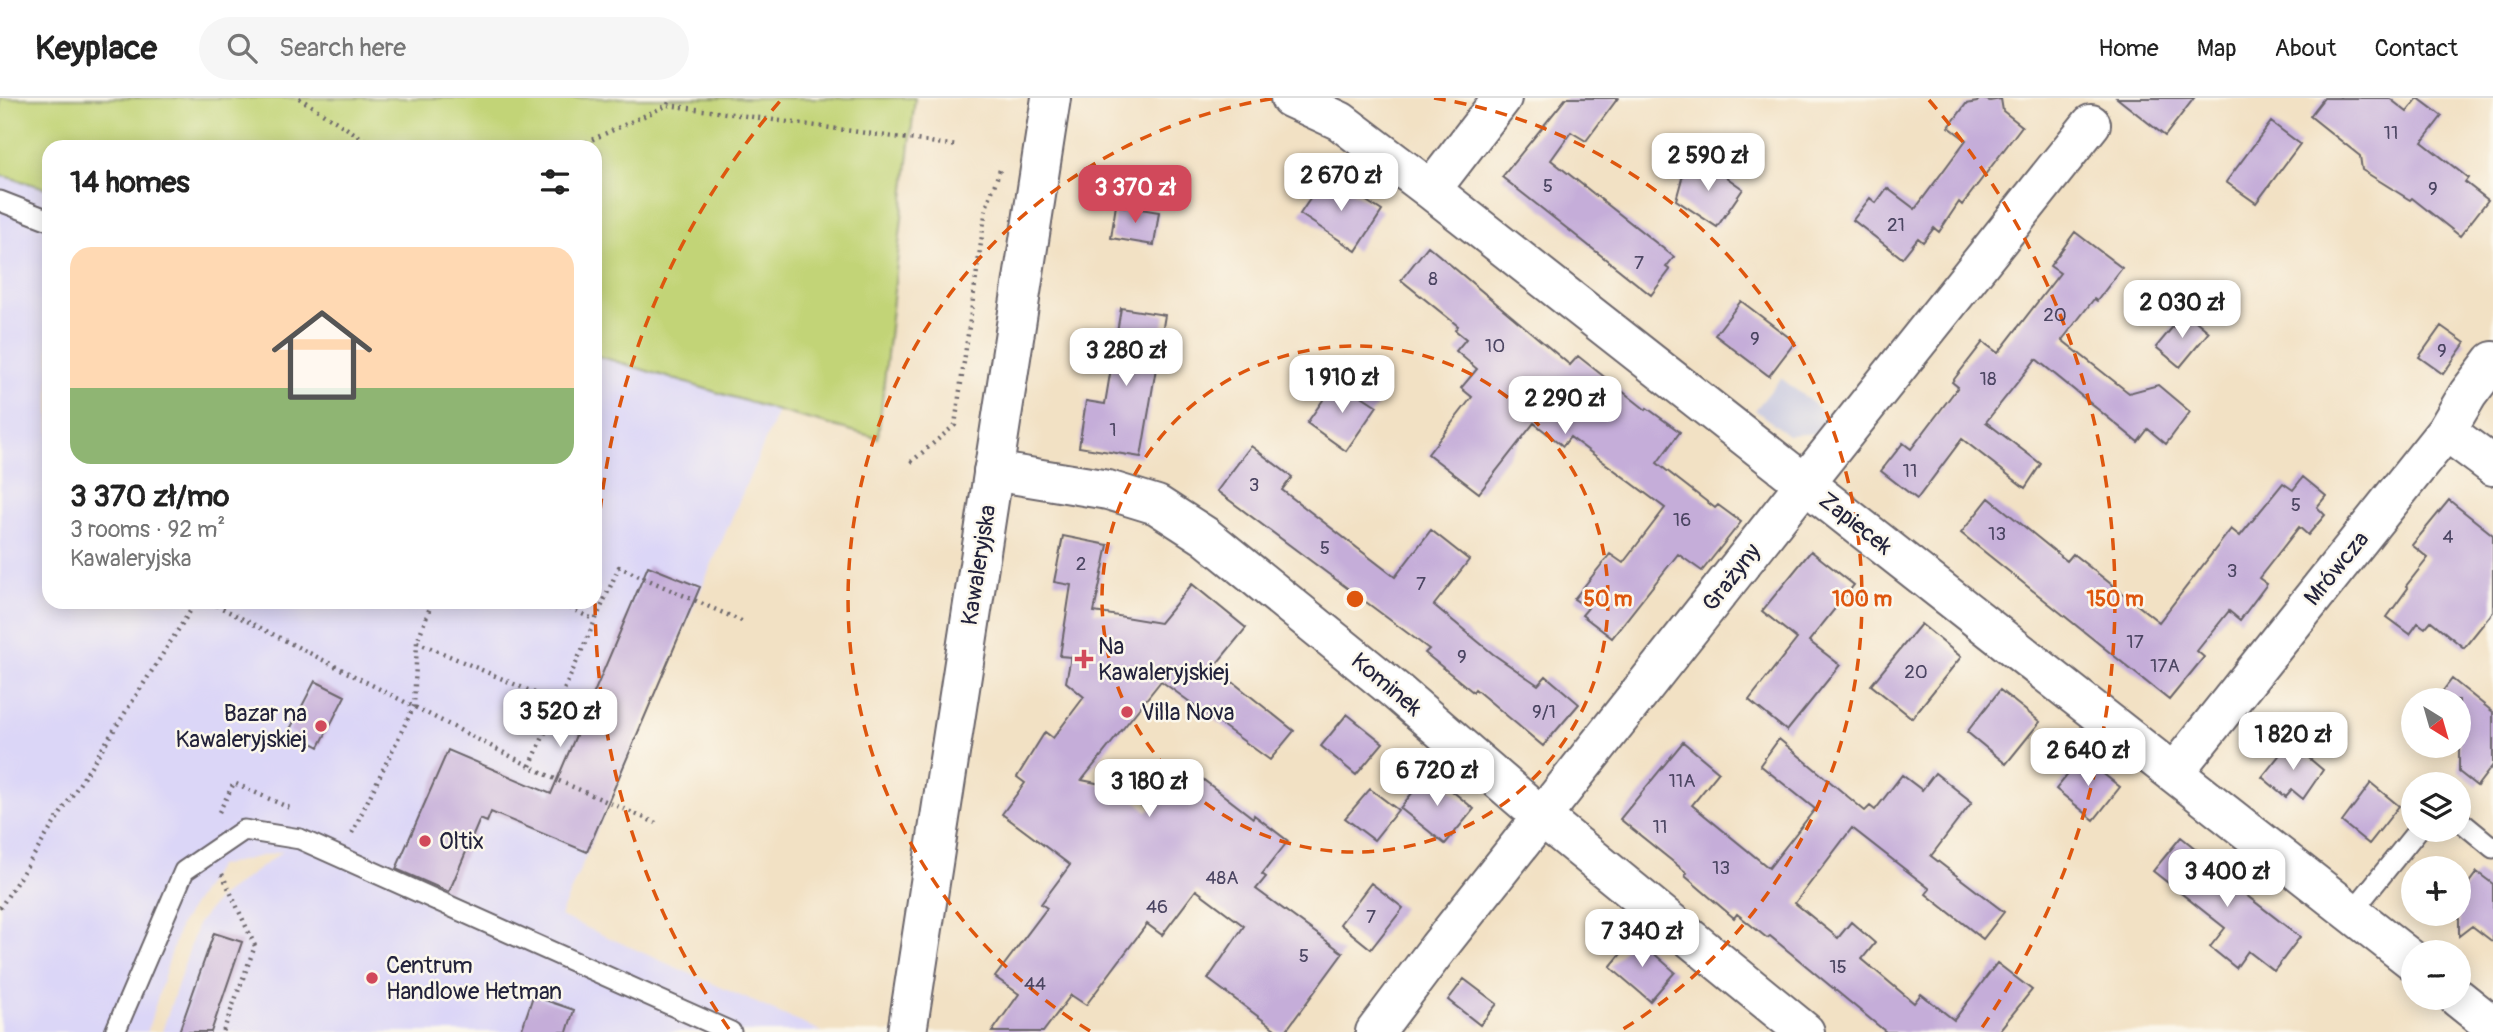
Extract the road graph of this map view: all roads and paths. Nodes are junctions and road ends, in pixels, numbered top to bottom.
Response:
1 (299, 98) edge
2 (670, 98) edge
3 (1051, 98) edge
4 (1290, 98) edge
5 (1502, 98) edge
6 (668, 105) junction
7 (2091, 124) dead end
8 (363, 140) edge
9 (591, 140) edge
10 (958, 146) dead end
11 (1003, 160) dead end
12 (1431, 190) junction
13 (0, 201) edge
14 (42, 217) edge
15 (2493, 361) edge
16 (2446, 431) junction
17 (911, 462) dead end
18 (2493, 466) edge
19 (993, 471) junction
20 (1805, 483) junction
21 (602, 605) edge
22 (192, 609) edge
23 (224, 609) edge
24 (429, 609) edge
25 (572, 609) edge
26 (600, 609) edge
27 (595, 620) junction
28 (746, 623) dead end
29 (417, 642) junction
30 (558, 703) junction
31 (414, 706) junction
32 (530, 766) junction
33 (2174, 772) junction
34 (293, 809) dead end
35 (1542, 817) junction
36 (656, 823) dead end
37 (339, 830) dead end
38 (2471, 831) edge
39 (2408, 842) edge
40 (2493, 848) edge
41 (212, 851) junction
42 (0, 908) edge
43 (2352, 912) junction
44 (2401, 951) edge
45 (2471, 1008) edge
46 (2493, 1026) edge
47 (115, 1032) edge
48 (223, 1032) edge
49 (731, 1032) edge
50 (907, 1032) edge
51 (1374, 1032) edge
52 (1804, 1032) edge

1 - 8 path
2 - 6 path
3 - 19 street, Kawaleryjska
4 - 12 street, Zapiecek
5 - 12 street
6 - 9 path
6 - 10 path
7 - 20 street, Grażyny
11 - 17 path
12 - 20 street, Zapiecek
13 - 14 lane
15 - 16 street, Mrówcza
16 - 18 street
16 - 33 street, Mrówcza
19 - 35 street, Kominek
19 - 50 street, Kawaleryjska
20 - 33 street, Zapiecek
20 - 35 street, Grażyny
21 - 28 path
22 - 42 path
23 - 31 path
24 - 29 path
25 - 27 path
26 - 27 path
27 - 30 path
29 - 30 path
29 - 31 path
30 - 32 path
31 - 32 path
31 - 37 path
32 - 36 path
33 - 43 street, Zapiecek
34 - 41 path
35 - 51 street, Grażyny
35 - 52 street, Kominek
38 - 40 lane
39 - 43 lane
41 - 47 lane
41 - 48 path
41 - 49 lane
43 - 44 street, Zapiecek
45 - 46 street

